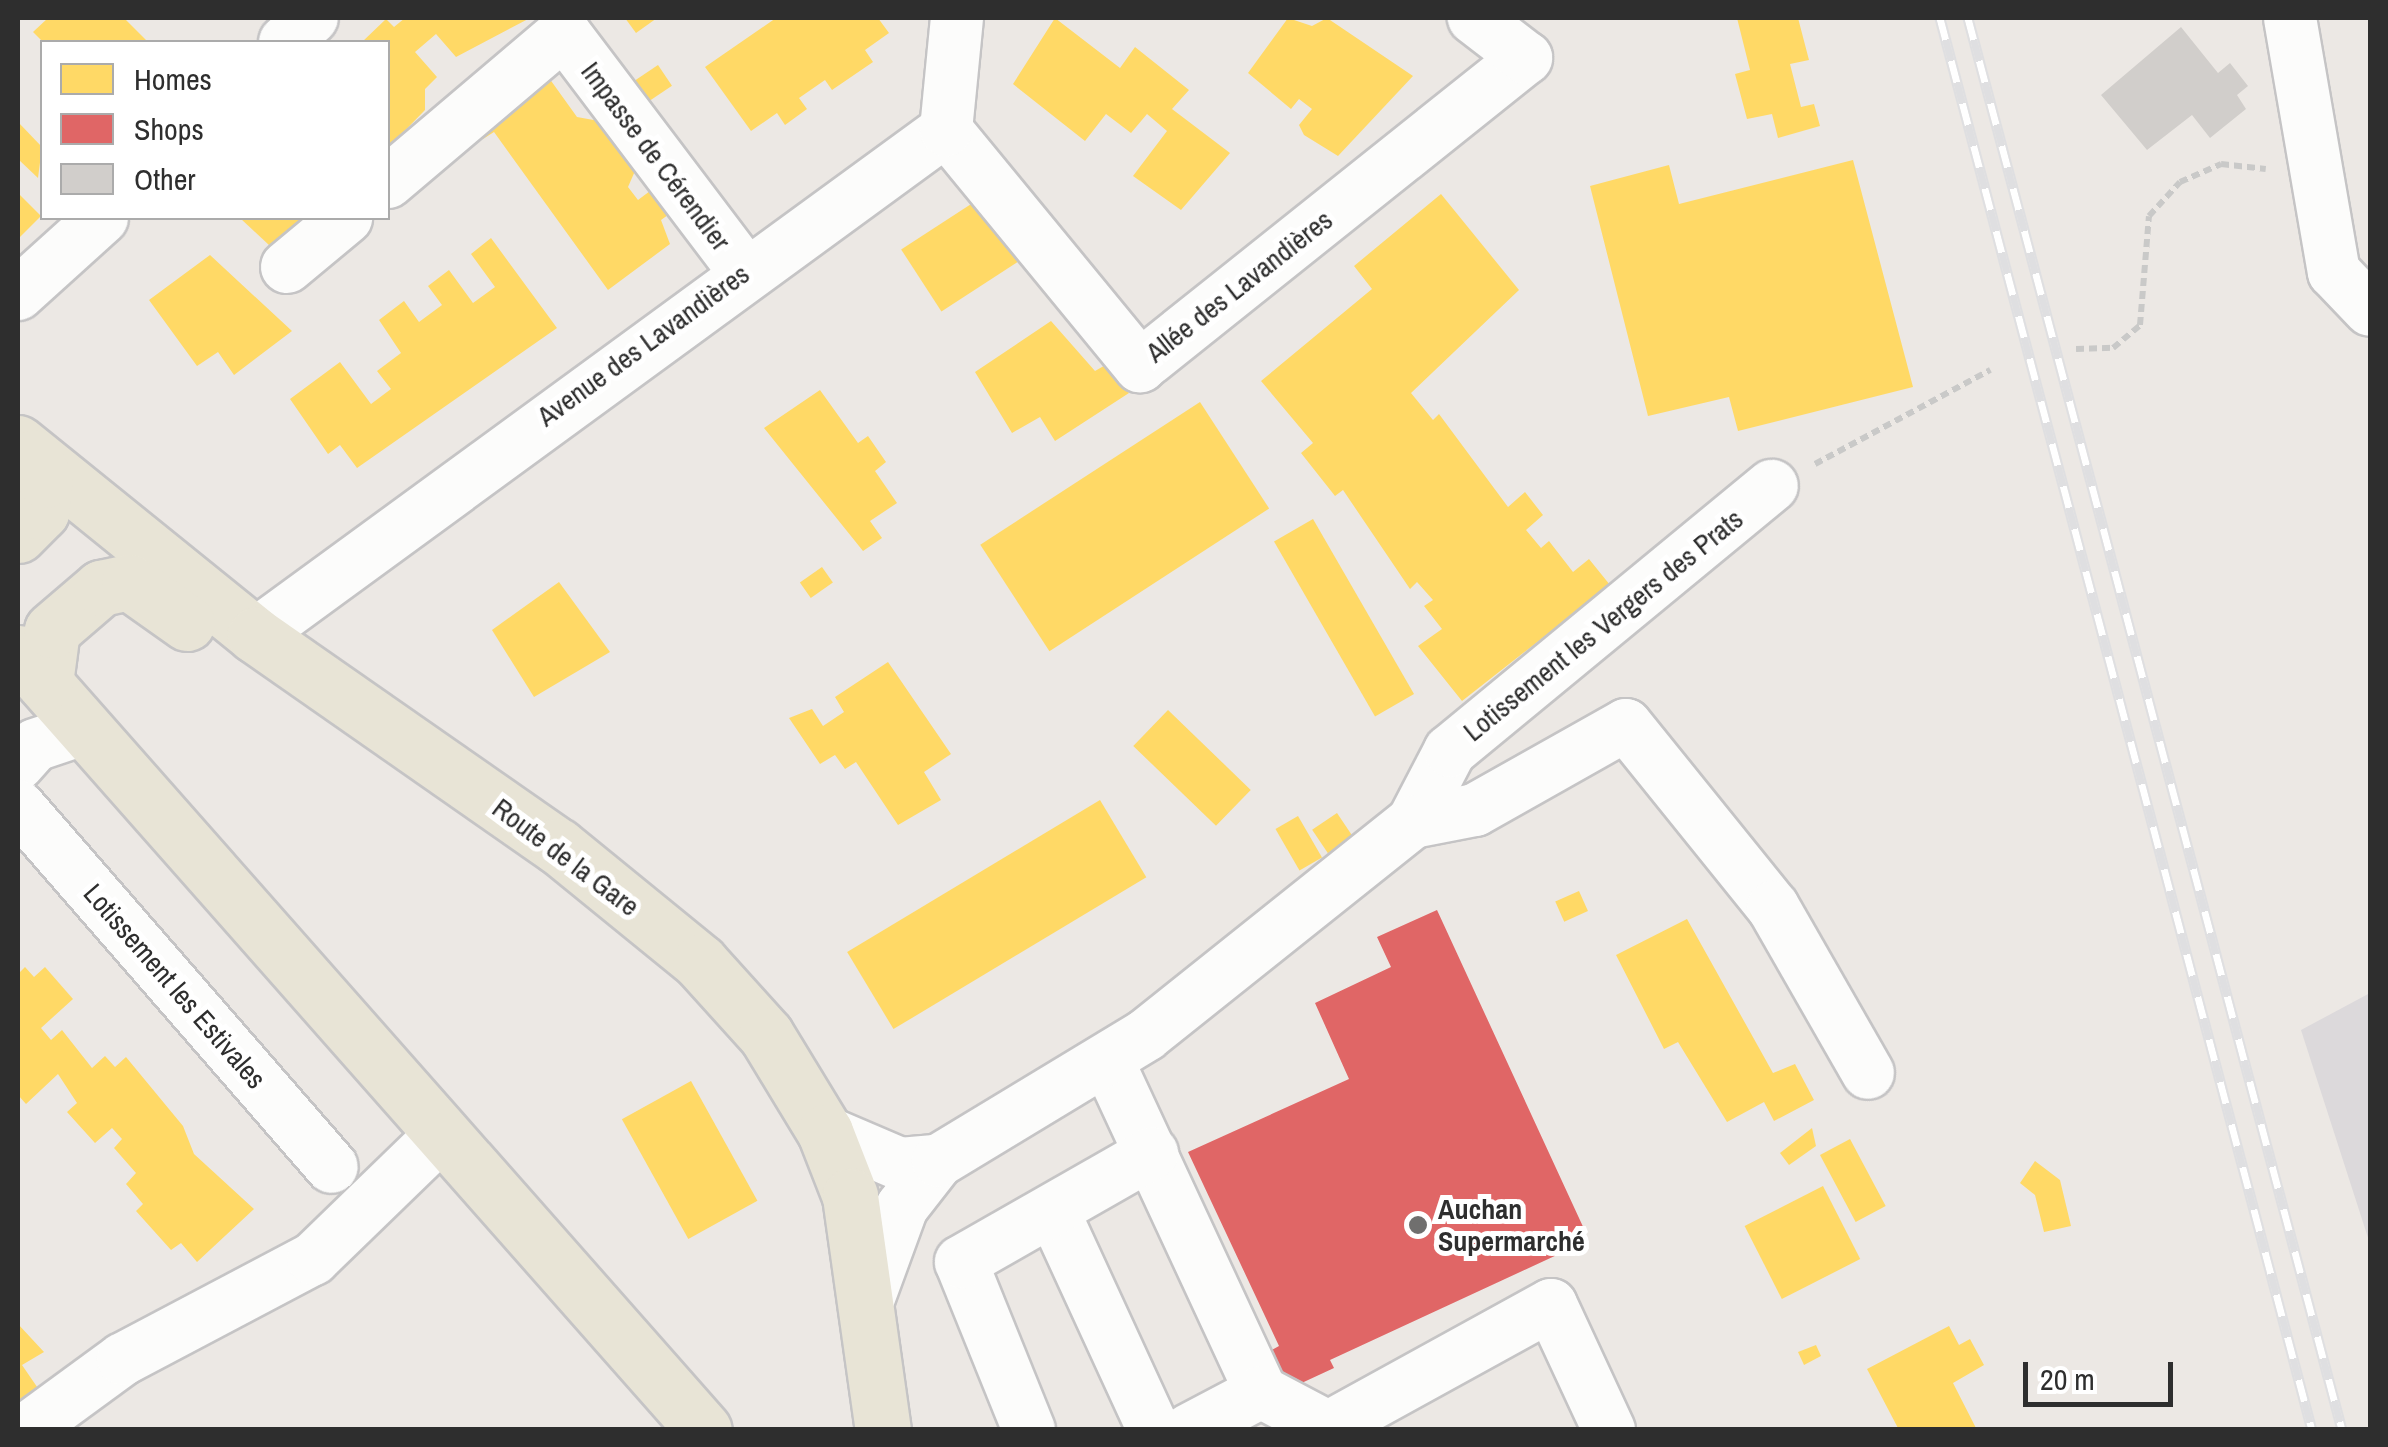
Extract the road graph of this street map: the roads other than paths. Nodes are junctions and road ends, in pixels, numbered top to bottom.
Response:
1 (312, 18) edge
2 (957, 18) edge
3 (1474, 18) edge
4 (2290, 18) edge
5 (288, 40) edge
6 (946, 130) junction
7 (390, 180) edge
8 (100, 220) edge
9 (344, 220) edge
10 (287, 267) dead end
11 (744, 272) junction
12 (18, 294) edge
13 (2370, 310) edge
14 (26, 450) edge
15 (1772, 486) road end
16 (18, 535) edge
17 (256, 636) junction
18 (31, 668) edge
19 (83, 729) junction
20 (18, 764) edge
21 (18, 806) edge
22 (1414, 822) junction
23 (1107, 1060) junction
24 (1868, 1073) dead end
25 (825, 1132) junction
26 (439, 1137) junction
27 (1152, 1153) junction
28 (938, 1161) junction
29 (332, 1166) dead end
30 (1054, 1213) junction
31 (869, 1297) junction
32 (614, 1332) junction
33 (1261, 1392) junction
34 (881, 1427) edge
35 (1332, 1428) edge
36 (26, 1430) edge
37 (704, 1430) edge
38 (734, 1430) edge
39 (1029, 1430) edge
40 (1154, 1430) edge
41 (1188, 1430) edge
42 (1609, 1430) edge

1 - 5 street
2 - 6 street
3 - 6 street, Allée des Lavandières
4 - 13 street
6 - 11 street, Avenue des Lavandières
7 - 11 street, Impasse de Cérendier
8 - 12 street
9 - 10 street
11 - 17 street, Avenue des Lavandières
14 - 16 main road
14 - 17 main road, Route de la Gare
15 - 22 street, Lotissement les Vergers des Prats
17 - 18 main road
17 - 25 main road, Route de la Gare
18 - 19 main road
19 - 20 street
19 - 26 main road
21 - 29 street, Lotissement les Estivales
22 - 23 street
22 - 24 street
23 - 27 street
23 - 28 street
25 - 28 street
25 - 31 main road, Route de la Gare
26 - 32 main road
26 - 36 street
27 - 30 street
27 - 33 street
28 - 31 street
30 - 39 street
30 - 40 street
31 - 34 main road, Route de la Gare
32 - 37 main road
32 - 38 main road
33 - 35 street
33 - 41 street
35 - 42 street

